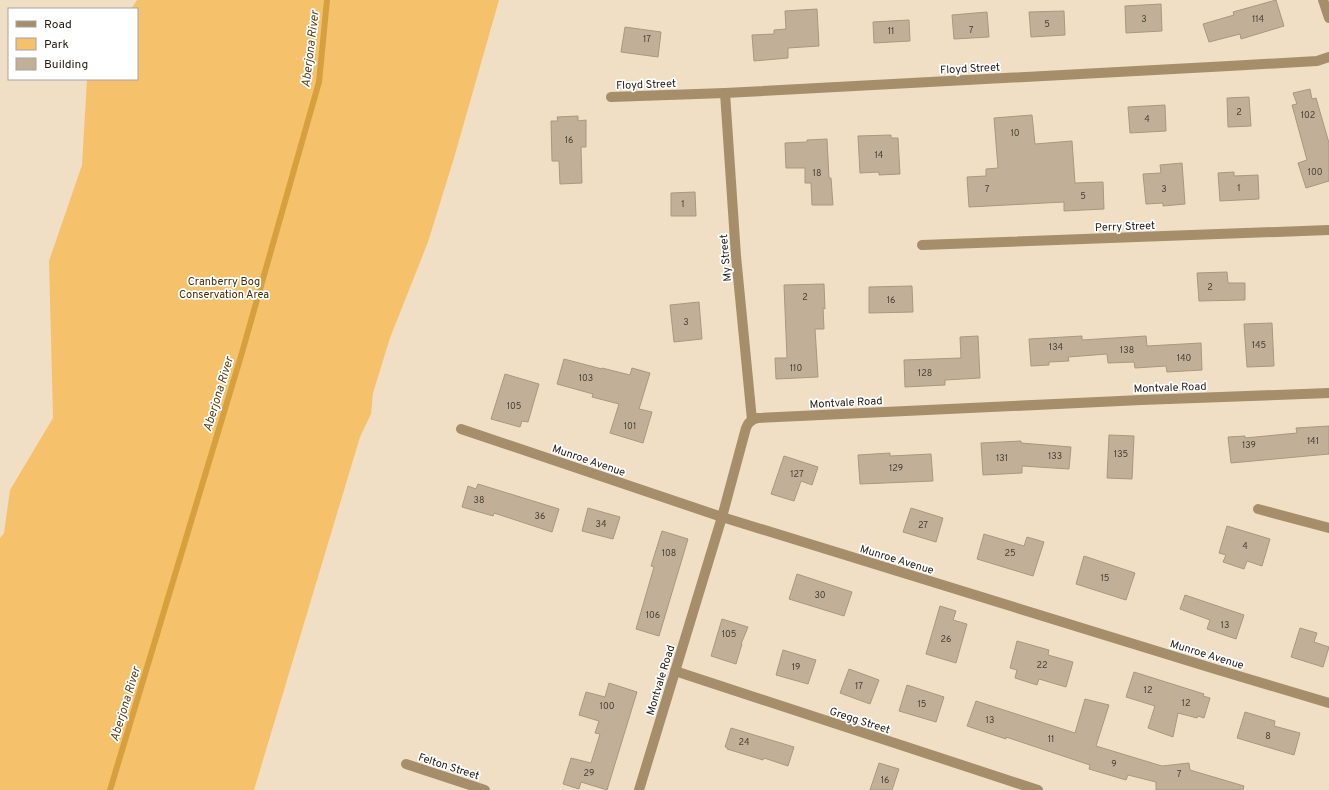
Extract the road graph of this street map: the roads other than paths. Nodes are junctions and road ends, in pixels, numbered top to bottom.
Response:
1 (1323, 0) edge
2 (1329, 18) edge
3 (1329, 57) edge
4 (725, 93) junction
5 (611, 97) dead end
6 (1329, 230) edge
7 (922, 245) dead end
8 (1329, 393) edge
9 (752, 420) junction
10 (461, 430) dead end
11 (1258, 509) dead end
12 (722, 517) junction
13 (1329, 528) edge
14 (675, 671) junction
15 (1329, 703) edge
16 (406, 764) dead end
17 (485, 790) edge
18 (639, 790) edge
19 (1038, 790) edge

1 - 2 street
3 - 4 street, Floyd Street
4 - 5 street, Floyd Street
4 - 9 street, My Street
6 - 7 street, Perry Street
8 - 9 street, Montvale Road
9 - 12 street, Montvale Road
10 - 12 street, Munroe Avenue
11 - 13 street
12 - 14 street, Montvale Road
12 - 15 street, Munroe Avenue
14 - 18 street, Montvale Road
14 - 19 street, Gregg Street
16 - 17 street, Felton Street

